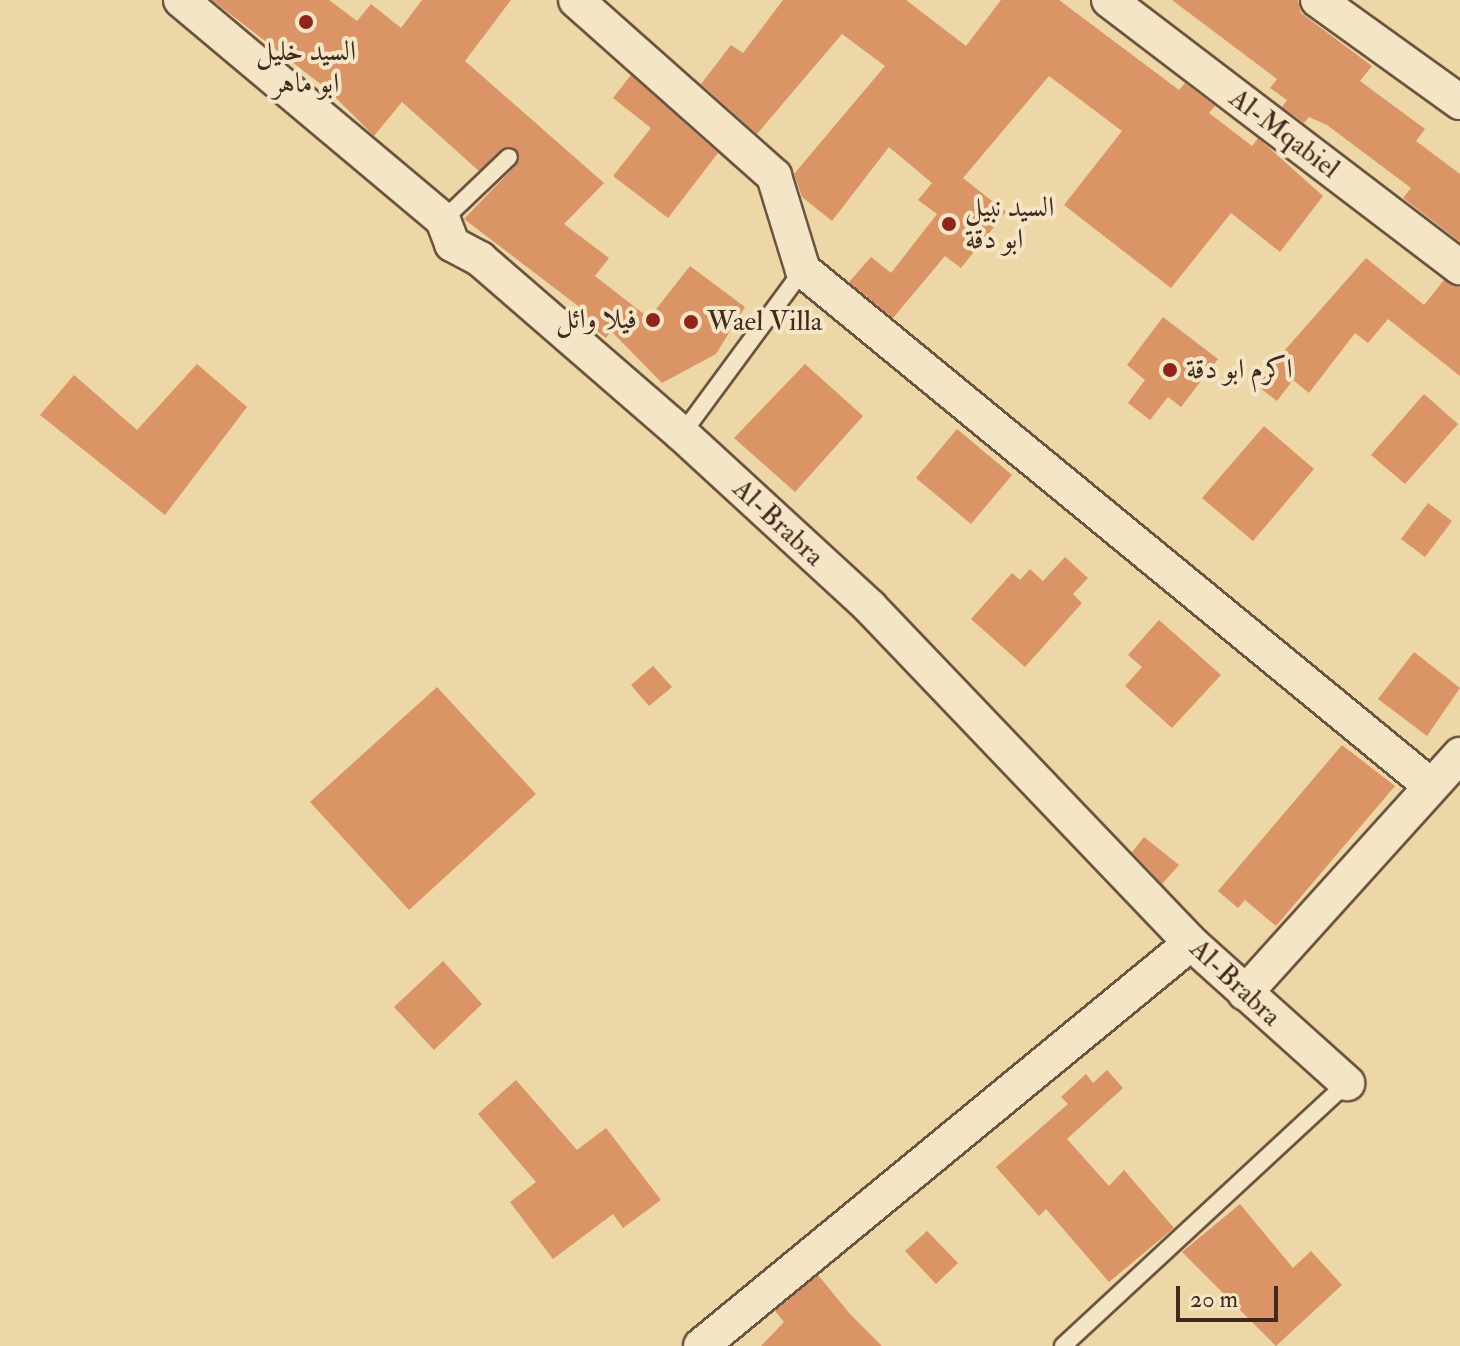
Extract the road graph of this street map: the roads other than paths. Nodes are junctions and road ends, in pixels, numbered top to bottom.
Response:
1 (181, 0) edge
2 (576, 0) edge
3 (1109, 0) edge
4 (1318, 0) edge
5 (1460, 102) edge
6 (509, 157) dead end
7 (443, 220) junction
8 (1460, 267) edge
9 (803, 270) junction
10 (682, 434) junction
11 (1460, 755) edge
12 (1431, 786) junction
13 (1191, 943) junction
14 (1245, 993) junction
15 (1347, 1083) joint
16 (701, 1346) edge
17 (1063, 1346) edge

1 - 7 street, Al-Brabra
2 - 9 street
3 - 8 street, Al-Mqabiel
4 - 5 street
6 - 7 lane
7 - 10 street, Al-Brabra
9 - 10 lane
9 - 12 street
10 - 13 street, Al-Brabra
11 - 12 street
12 - 14 street
13 - 14 street, Al-Brabra
13 - 16 street
14 - 15 street, Al-Brabra
15 - 17 lane

